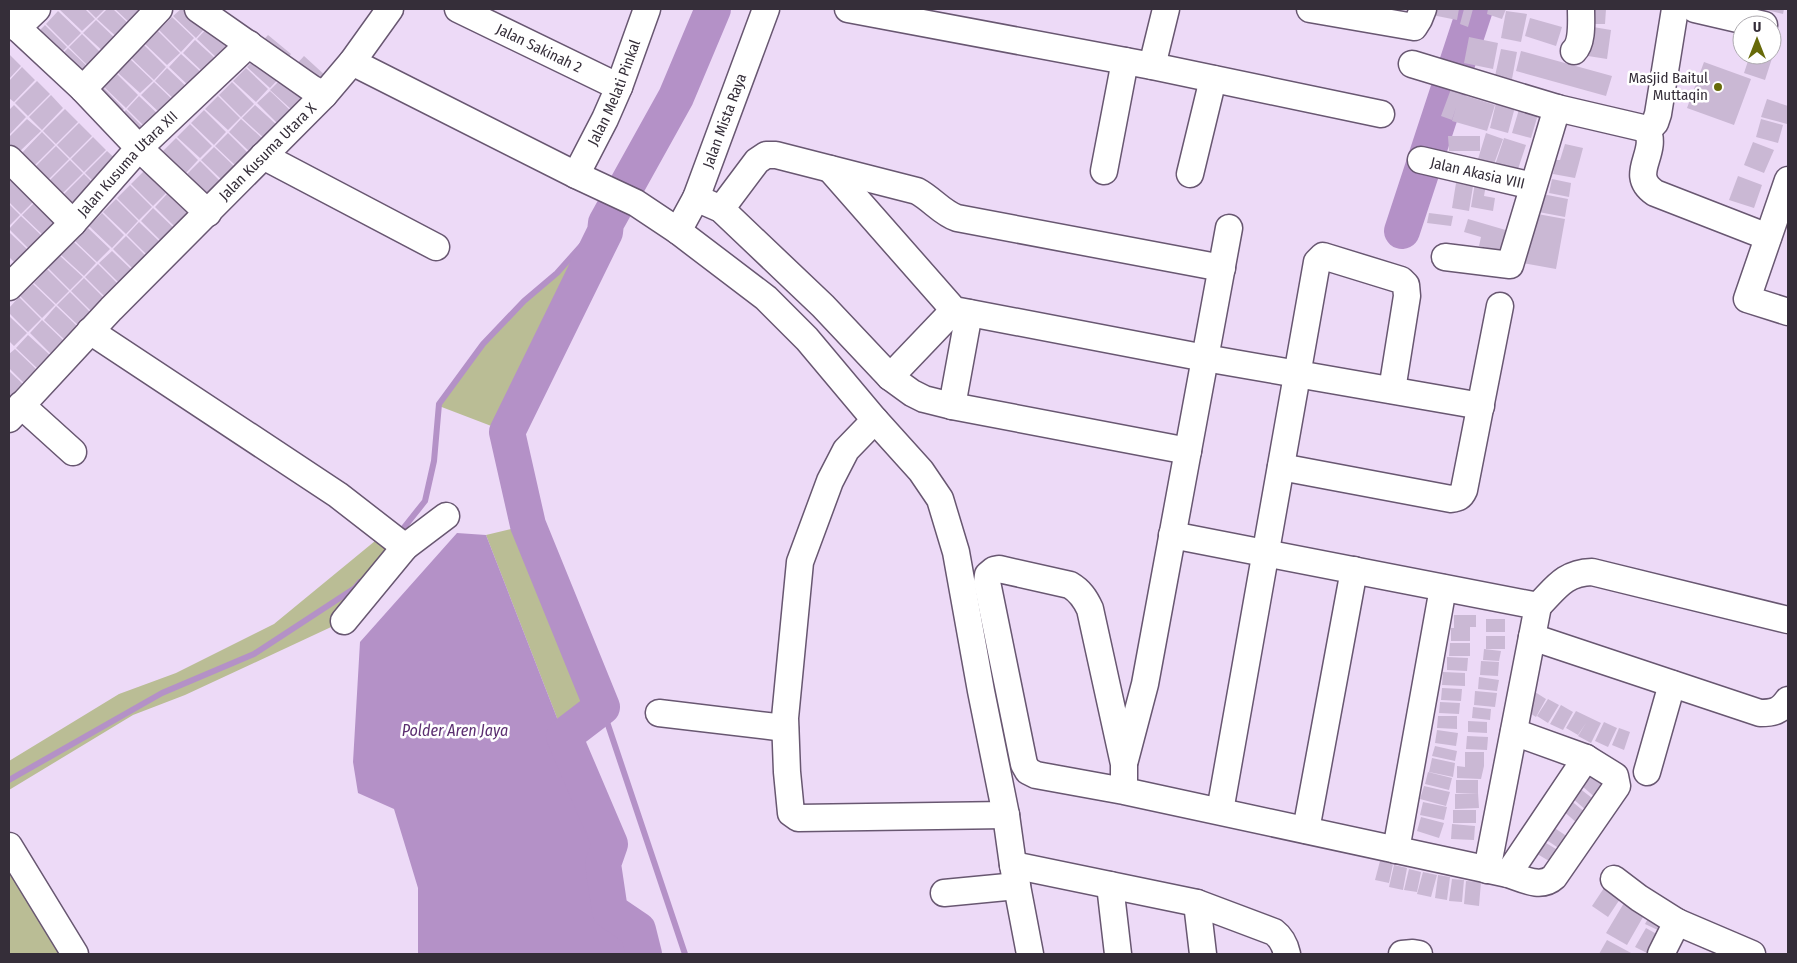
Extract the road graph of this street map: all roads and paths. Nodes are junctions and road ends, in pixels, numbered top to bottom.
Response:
1 (37, 9) edge
2 (159, 9) edge
3 (198, 9) edge
4 (390, 9) edge
5 (458, 9) edge
6 (647, 9) edge
7 (766, 9) edge
8 (848, 9) edge
9 (1166, 9) edge
10 (1310, 9) edge
11 (1423, 9) edge
12 (1581, 9) edge
13 (1675, 9) edge
14 (1695, 9) edge
15 (881, 12) edge
16 (1732, 18) edge
17 (13, 24) edge
18 (249, 44) junction
19 (1574, 51) dead end
20 (352, 62) junction
21 (1125, 62) junction
22 (1412, 64) dead end
23 (1152, 66) junction
24 (1213, 79) junction
25 (619, 87) junction
26 (83, 88) junction
27 (324, 95) junction
28 (1556, 108) junction
29 (1381, 114) dead end
30 (1647, 130) junction
31 (139, 148) junction
32 (263, 156) junction
33 (9, 159) edge
34 (1421, 160) dead end
35 (830, 169) junction
36 (1104, 171) dead end
37 (1190, 174) dead end
38 (587, 179) junction
39 (1788, 180) edge
40 (1533, 186) junction
41 (696, 198) junction
42 (721, 209) junction
43 (208, 213) junction
44 (73, 222) junction
45 (1229, 228) dead end
46 (678, 231) junction
47 (1775, 234) edge
48 (436, 247) dead end
49 (1445, 257) dead end
50 (1222, 268) junction
51 (9, 287) edge
52 (1500, 306) dead end
53 (961, 312) junction
54 (1788, 312) edge
55 (90, 331) junction
56 (1205, 358) junction
57 (1297, 374) junction
58 (890, 377) junction
59 (1392, 390) junction
60 (952, 406) junction
61 (1481, 406) junction
62 (15, 412) edge
63 (875, 420) junction
64 (1188, 451) junction
65 (73, 452) dead end
66 (1282, 467) junction
67 (446, 516) dead end
68 (1172, 535) junction
69 (401, 545) junction
70 (1266, 553) junction
71 (1354, 570) junction
72 (1443, 588) junction
73 (1538, 606) junction
74 (344, 620) dead end
75 (1788, 620) edge
76 (1532, 637) junction
77 (1672, 684) junction
78 (1788, 700) edge
79 (658, 713) dead end
80 (785, 728) junction
81 (1514, 732) junction
82 (1586, 758) junction
83 (1124, 764) junction
84 (1647, 772) dead end
85 (1124, 790) junction
86 (1220, 811) junction
87 (1006, 815) junction
88 (1306, 830) junction
89 (9, 846) edge
90 (1396, 850) junction
91 (1497, 872) junction
92 (1015, 876) junction
93 (1614, 879) dead end
94 (1110, 884) junction
95 (944, 894) dead end
96 (1197, 903) junction
97 (1677, 922) junction
98 (75, 954) edge
99 (1030, 954) edge
100 (1118, 954) edge
101 (1203, 954) edge
102 (1286, 954) edge
103 (1402, 954) edge
104 (1419, 954) edge
105 (1661, 954) edge
106 (1752, 954) edge

1 - 17 street
2 - 26 street
3 - 18 street
4 - 20 street, Jalan Kusuma Utara X
5 - 25 street, Jalan Sakinah 2
6 - 25 street, Jalan Melati Pinkal
7 - 41 street, Jalan Mista Raya
8 - 15 street
9 - 23 street
10 - 11 street
12 - 19 street
13 - 30 street
14 - 16 street
15 - 21 street
17 - 26 street
18 - 27 street
18 - 31 street, Jalan Kusuma Utara XII
20 - 27 street, Jalan Kusuma Utara X
20 - 38 street
21 - 23 street
21 - 36 street
22 - 28 street
23 - 24 street
24 - 29 street
24 - 37 street
25 - 38 street, Jalan Melati Pinkal
26 - 31 street
27 - 32 street, Jalan Kusuma Utara X
28 - 30 street
28 - 40 street
30 - 47 street
31 - 43 street
31 - 44 street, Jalan Kusuma Utara XII
32 - 43 street, Jalan Kusuma Utara X
32 - 48 street
33 - 44 street
34 - 40 street, Jalan Akasia VIII
35 - 42 street
35 - 50 street
35 - 53 street
38 - 46 street
39 - 47 street
40 - 49 street
41 - 42 street
41 - 46 street, Jalan Mista Raya
42 - 58 street
43 - 55 street, Jalan Kusuma Utara X
44 - 51 street, Jalan Kusuma Utara XII
45 - 50 street
46 - 63 street
47 - 54 street
50 - 56 street
52 - 61 street
53 - 56 street
53 - 58 street
53 - 60 street
55 - 62 street, Jalan Kusuma Utara X
55 - 69 street
56 - 57 street
56 - 64 street
57 - 59 street
57 - 59 street
57 - 66 street
58 - 60 street
59 - 61 street
60 - 64 street
61 - 66 street
62 - 65 street
63 - 80 street
63 - 87 street
64 - 68 street
66 - 70 street
67 - 69 street
68 - 70 street
68 - 83 street
69 - 74 street
70 - 71 street
70 - 86 street
71 - 72 street
71 - 88 street
72 - 73 street
72 - 90 street
73 - 75 street
73 - 76 street
76 - 77 street
76 - 81 street
77 - 78 street
77 - 84 street
79 - 80 street
80 - 87 street
81 - 82 street
81 - 91 street
82 - 91 street
82 - 91 street
83 - 85 street
83 - 85 street
85 - 86 street
86 - 88 street
87 - 92 street
88 - 90 street
89 - 98 street
90 - 91 street
92 - 94 street
92 - 95 street
92 - 99 street
93 - 97 street
94 - 96 street
94 - 100 street
96 - 101 street
96 - 102 street
97 - 105 street
97 - 106 street
103 - 104 street

